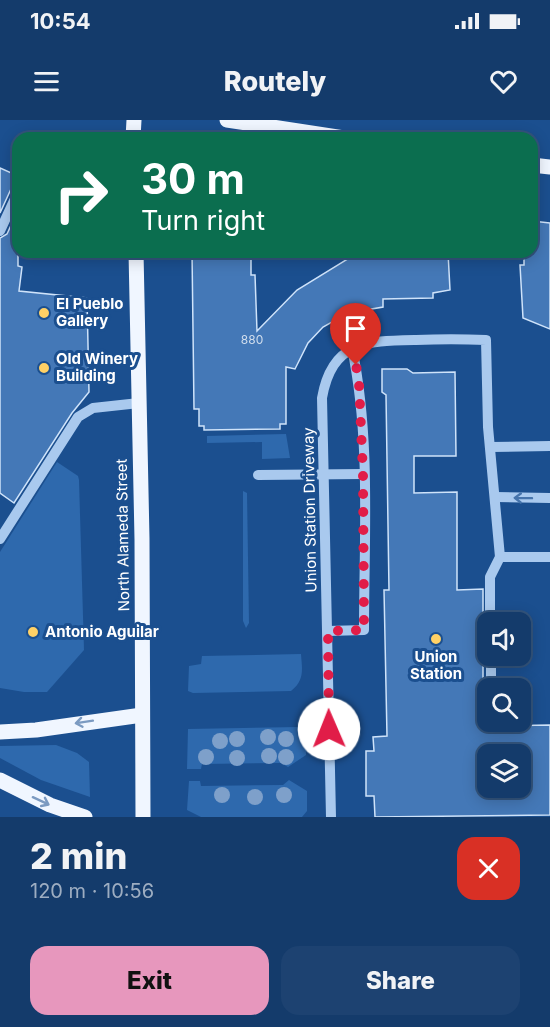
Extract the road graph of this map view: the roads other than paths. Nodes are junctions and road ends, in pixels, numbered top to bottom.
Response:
1 (227, 120) edge
2 (274, 124) edge
3 (314, 132) edge
4 (12, 205) edge
5 (0, 231) edge
6 (136, 258) edge
7 (352, 348) junction
8 (140, 403) junction
9 (550, 446) edge
10 (491, 447) junction
11 (325, 474) junction
12 (363, 474) junction
13 (258, 475) dead end
14 (495, 497) junction
15 (550, 498) edge
16 (0, 539) edge
17 (500, 557) junction
18 (550, 557) edge
19 (490, 612) edge
20 (328, 631) junction
21 (142, 715) junction
22 (0, 732) edge
23 (0, 780) edge
24 (85, 817) edge
25 (143, 817) edge
26 (332, 817) edge

1 - 2 main road
2 - 3 main road
4 - 5 street
6 - 8 main road, North Alameda Street
7 - 10 street, Union Station Driveway
7 - 11 street, Union Station Driveway
7 - 12 street
8 - 16 street
8 - 21 main road, North Alameda Street
9 - 10 street
10 - 14 street
11 - 12 street
11 - 13 street
11 - 20 street, Union Station Driveway
12 - 20 street
15 -> 14 street
14 - 17 street
17 - 18 street
17 - 19 street
20 - 26 street, Union Station Driveway
21 -> 22 main road
21 - 25 main road, North Alameda Street
23 -> 24 main road

